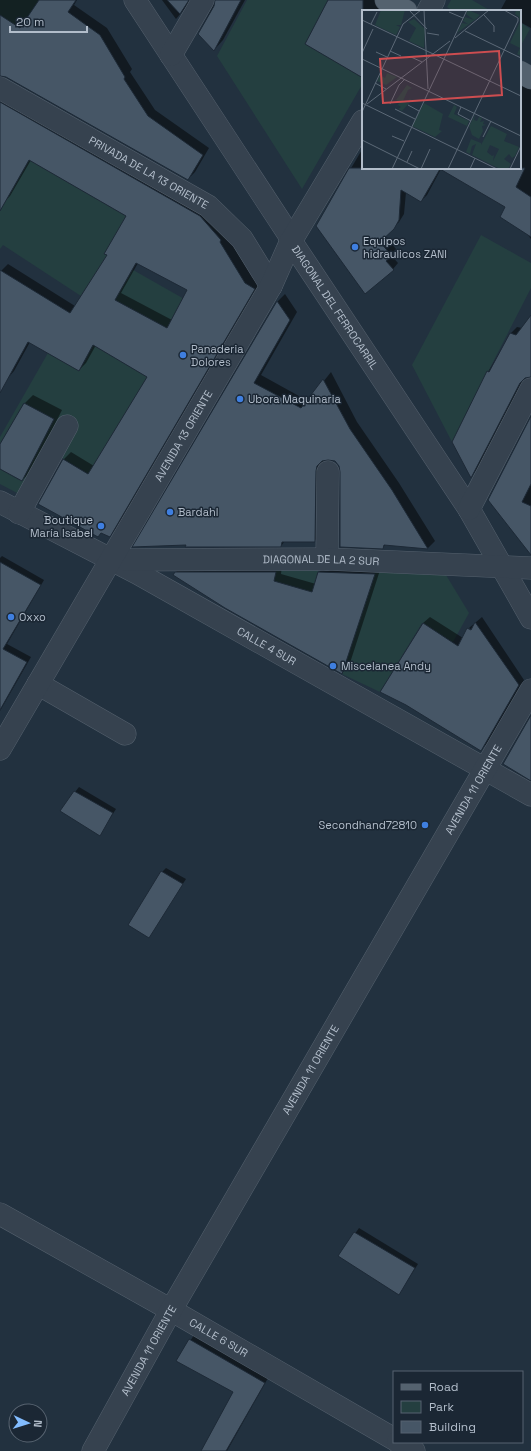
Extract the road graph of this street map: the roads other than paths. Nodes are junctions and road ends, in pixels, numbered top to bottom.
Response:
1 (135, 0) edge
2 (203, 0) edge
3 (386, 0) edge
4 (434, 0) edge
5 (404, 10) edge
6 (429, 10) edge
7 (171, 55) junction
8 (521, 73) edge
9 (531, 78) edge
10 (0, 88) edge
11 (362, 123) edge
12 (291, 241) junction
13 (271, 286) junction
14 (531, 389) edge
15 (67, 426) dead end
16 (328, 472) dead end
17 (9, 508) edge
18 (469, 509) junction
19 (327, 559) junction
20 (111, 560) junction
21 (503, 566) junction
22 (531, 568) edge
23 (531, 618) edge
24 (38, 684) junction
25 (531, 690) edge
26 (125, 734) dead end
27 (0, 749) edge
28 (484, 768) junction
29 (531, 795) edge
30 (0, 1214) edge
31 (171, 1310) junction
32 (393, 1438) edge
33 (400, 1443) edge
34 (93, 1451) edge
35 (414, 1451) edge

1 - 7 street, DIAGONAL DEL FERROCARRIL
2 - 7 street
3 - 5 main road
4 - 6 street
7 - 12 street, DIAGONAL DEL FERROCARRIL
8 - 9 main road
10 - 13 street, PRIVADA DE LA 13 ORIENTE
11 - 12 street, AVENIDA 13 ORIENTE
12 - 13 street, AVENIDA 13 ORIENTE
12 - 18 street, DIAGONAL DEL FERROCARRIL
13 - 20 street, AVENIDA 13 ORIENTE
14 - 18 street
15 - 17 street
16 - 19 street
17 - 20 street, CALLE 4 SUR
18 - 21 street, DIAGONAL DEL FERROCARRIL
19 - 20 street, DIAGONAL DE LA 2 SUR
19 - 21 street, DIAGONAL DE LA 2 SUR
20 - 24 street, AVENIDA 13 ORIENTE
20 - 28 street, CALLE 4 SUR
21 - 22 street, DIAGONAL DE LA 2 SUR
21 - 23 street, DIAGONAL DEL FERROCARRIL
24 - 26 street
24 - 27 street, AVENIDA 13 ORIENTE
25 - 28 street, AVENIDA 11 ORIENTE
28 - 29 street, CALLE 4 SUR
28 - 31 street, AVENIDA 11 ORIENTE
30 - 31 street, CALLE 6 SUR
31 - 32 street, CALLE 6 SUR
31 - 34 street, AVENIDA 11 ORIENTE
33 - 35 street

